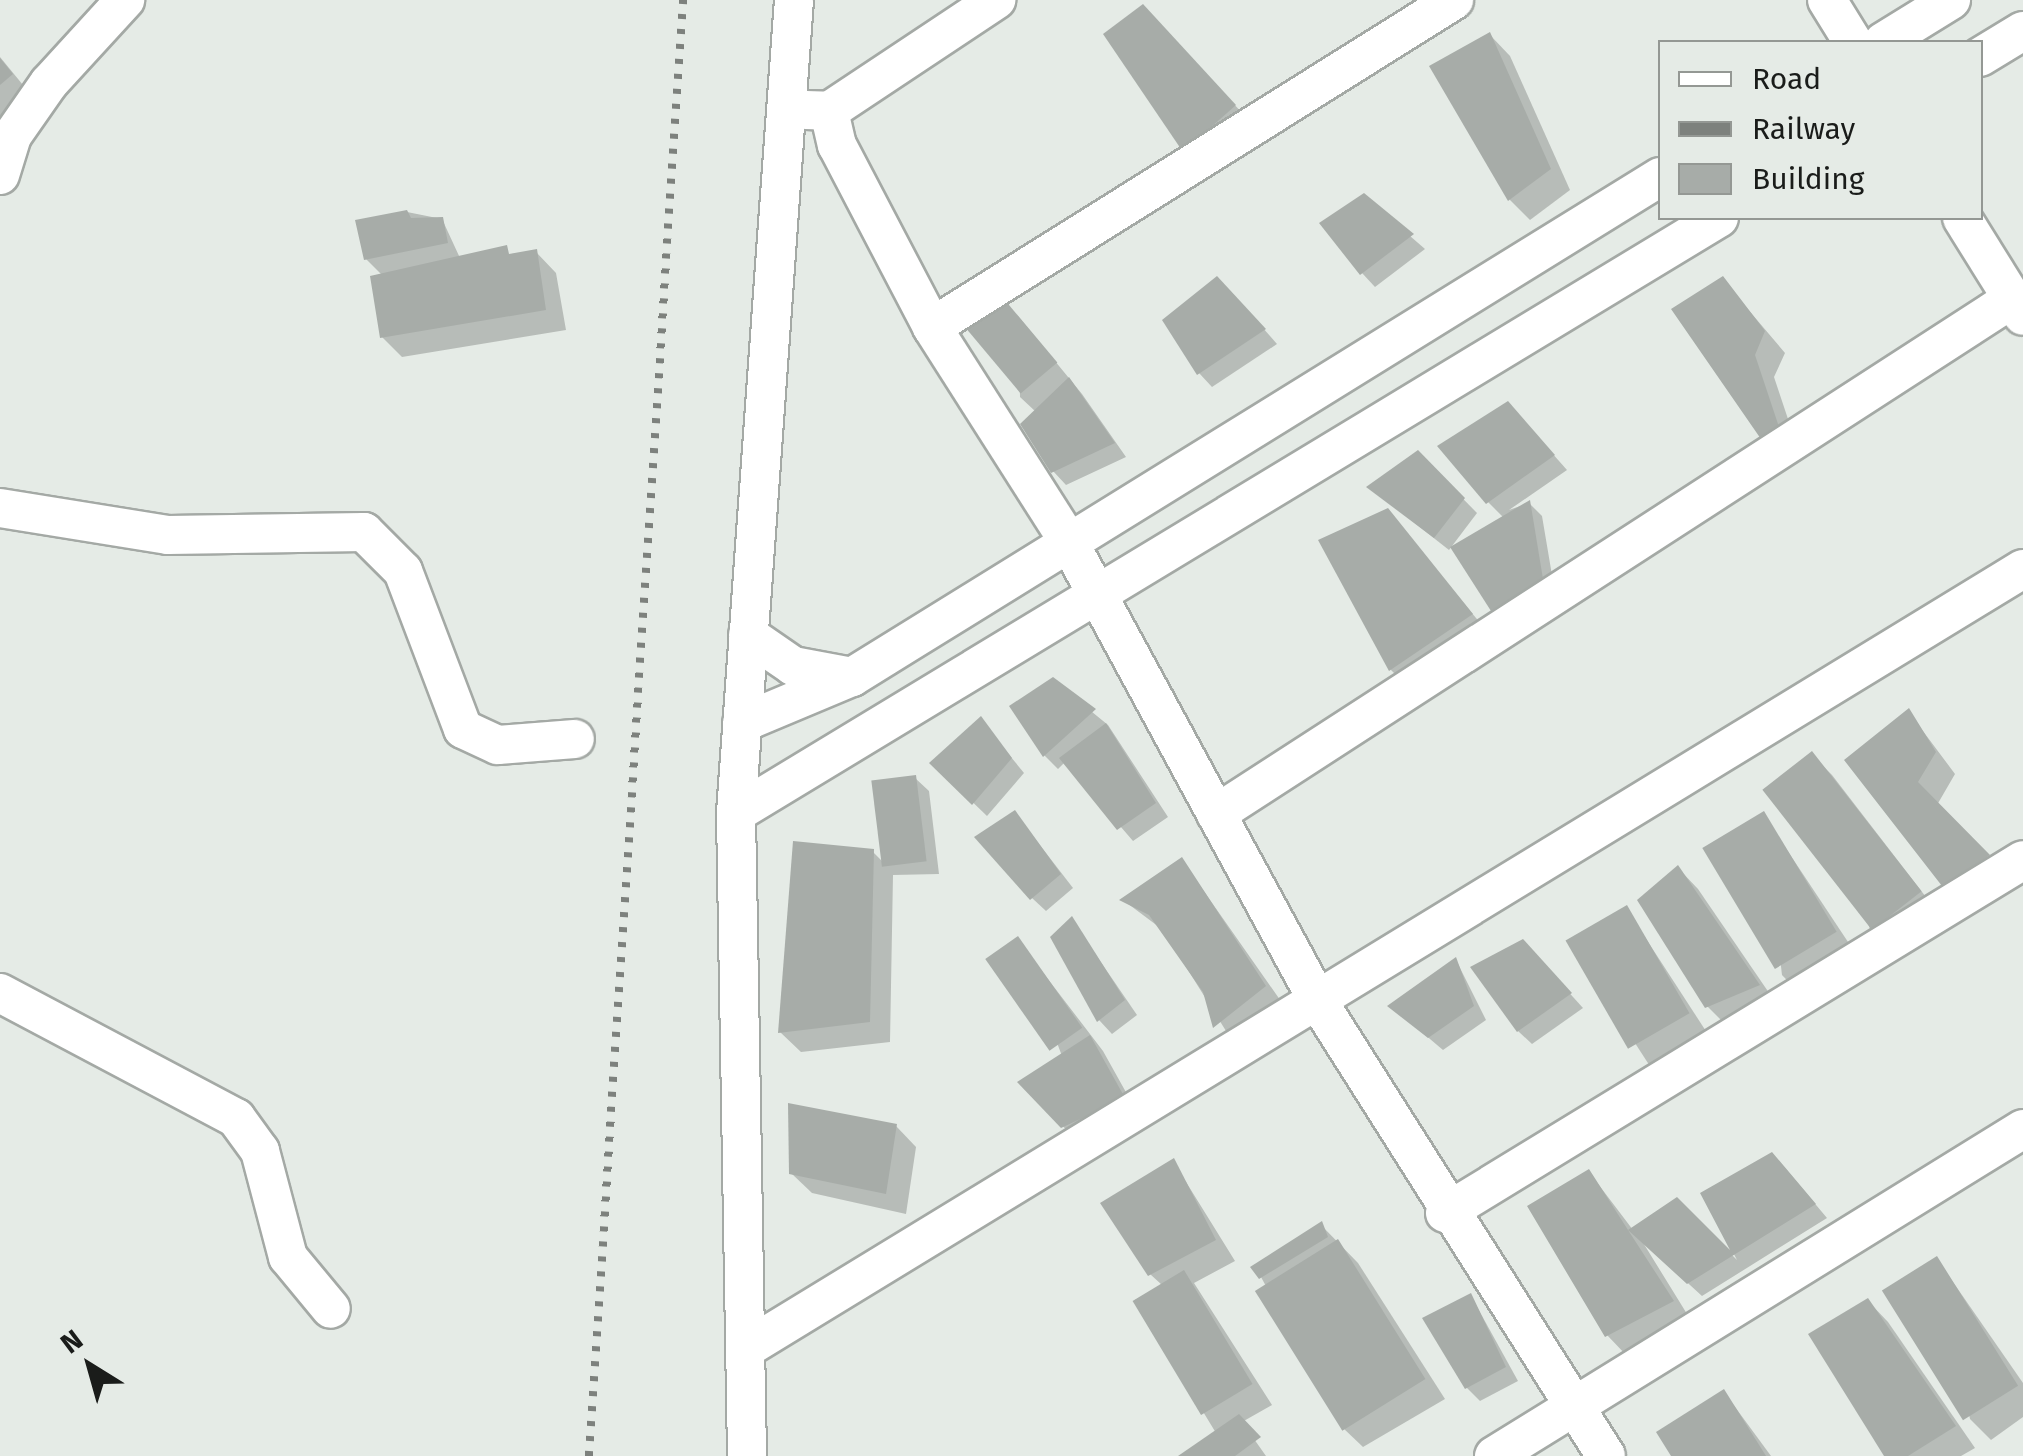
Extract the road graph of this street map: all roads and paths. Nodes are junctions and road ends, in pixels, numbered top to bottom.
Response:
1 (125, 0) edge
2 (794, 0) edge
3 (996, 0) edge
4 (1454, 0) edge
5 (1827, 0) edge
6 (1951, 0) edge
7 (2023, 31) edge
8 (1853, 40) edge
9 (1886, 40) edge
10 (1983, 55) edge
11 (788, 108) junction
12 (829, 111) junction
13 (6, 140) edge
14 (0, 175) edge
15 (1658, 178) edge
16 (1716, 220) edge
17 (1963, 220) edge
18 (2018, 307) edge
19 (932, 327) junction
20 (0, 508) edge
21 (1066, 538) junction
22 (2023, 569) edge
23 (1095, 596) junction
24 (748, 636) junction
25 (852, 677) junction
26 (742, 724) junction
27 (575, 739) dead end
28 (736, 813) junction
29 (1216, 814) junction
30 (2023, 860) edge
31 (0, 993) edge
32 (1319, 1003) junction
33 (2023, 1128) edge
34 (1445, 1212) junction
35 (330, 1309) dead end
36 (744, 1349) junction
37 (1575, 1406) junction
38 (747, 1456) edge
39 (1494, 1456) edge
40 (1606, 1456) edge

1 - 13 street
2 - 11 street
3 - 12 street
4 - 19 street
5 - 8 street
6 - 9 street
7 - 10 street
11 - 12 street
11 - 24 street
12 - 19 street
13 - 14 street
15 - 21 street
16 - 23 street
17 - 18 street
18 - 29 street
19 - 21 street
20 - 27 street
21 - 23 street
21 - 25 street
22 - 32 street
23 - 28 street
23 - 29 street
24 - 25 street
24 - 26 street
25 - 26 street
26 - 28 street
28 - 36 street
29 - 32 street
30 - 34 street
31 - 35 street
32 - 34 street
32 - 36 street
33 - 37 street
34 - 37 street
36 - 38 street
37 - 39 street
37 - 40 street

